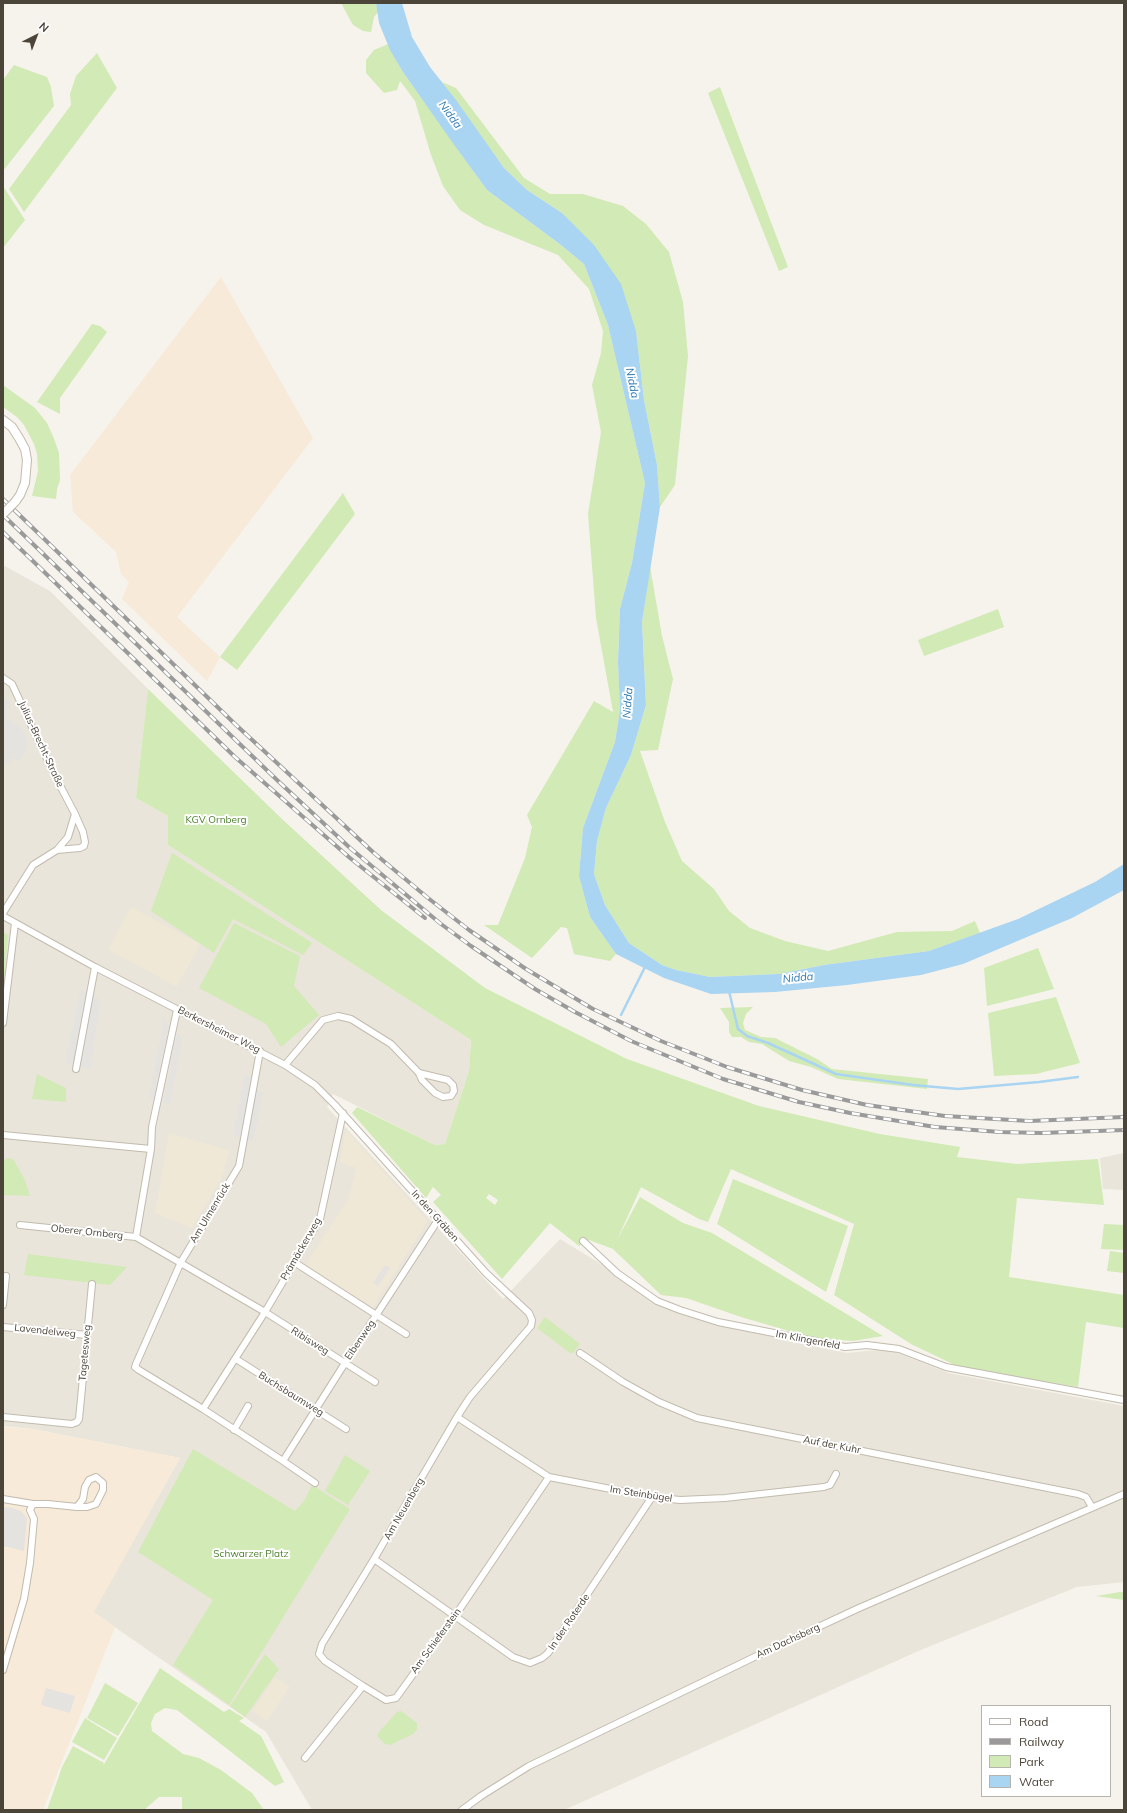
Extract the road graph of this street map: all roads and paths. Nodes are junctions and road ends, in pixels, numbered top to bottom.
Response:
1 (3, 420) edge
2 (3, 514) edge
3 (3, 678) edge
4 (75, 814) junction
5 (57, 850) junction
6 (3, 913) edge
7 (3, 916) edge
8 (15, 923) junction
9 (95, 967) junction
10 (177, 1010) junction
11 (3, 1023) edge
12 (260, 1051) junction
13 (286, 1065) junction
14 (76, 1069) dead end
15 (419, 1073) junction
16 (335, 1105) joint
17 (343, 1113) junction
18 (3, 1135) edge
19 (151, 1149) junction
20 (438, 1220) junction
21 (20, 1225) dead end
22 (136, 1237) junction
23 (583, 1241) dead end
24 (181, 1262) junction
25 (294, 1262) junction
26 (6, 1276) dead end
27 (92, 1284) dead end
28 (3, 1305) edge
29 (265, 1312) junction
30 (376, 1315) junction
31 (531, 1326) joint
32 (3, 1327) edge
33 (406, 1334) dead end
34 (86, 1335) junction
35 (580, 1353) dead end
36 (236, 1359) junction
37 (344, 1362) junction
38 (375, 1382) dead end
39 (1124, 1400) edge
40 (248, 1406) dead end
41 (203, 1409) junction
42 (317, 1409) junction
43 (3, 1417) edge
44 (457, 1417) junction
45 (346, 1429) dead end
46 (234, 1430) junction
47 (283, 1461) junction
48 (836, 1474) dead end
49 (549, 1477) junction
50 (314, 1483) dead end
51 (1124, 1494) edge
52 (652, 1497) junction
53 (3, 1499) edge
54 (33, 1504) junction
55 (76, 1506) junction
56 (1092, 1507) junction
57 (374, 1559) junction
58 (455, 1616) junction
59 (3, 1670) edge
60 (363, 1686) junction
61 (305, 1758) dead end
62 (462, 1810) edge

1 - 2 street, bridge
3 - 4 street, Julius-Brecht-Straße
4 - 5 street, Julius-Brecht-Straße
4 - 5 street, Julius-Brecht-Straße
5 - 6 street, Julius-Brecht-Straße
7 - 8 street, Berkersheimer Weg
8 - 9 street, Berkersheimer Weg
8 - 11 street
9 - 10 street, Berkersheimer Weg
9 - 14 street
10 - 12 street, Berkersheimer Weg
10 - 19 street, Oberer Ornberg
12 - 13 street, Berkersheimer Weg
12 - 24 street, Am Ulmenrück
13 - 15 street
13 - 16 street, Berkersheimer Weg
15 - 15 street
16 - 17 street, In den Gräben
17 - 20 street, In den Gräben
17 - 25 street, Prämäckerweg
18 - 19 street
19 - 22 street, Oberer Ornberg
20 - 30 street, Eibenweg
20 - 31 street, In den Gräben
21 - 22 street, Oberer Ornberg
22 - 24 street
23 - 39 street, Im Klingenfeld
24 - 29 street
24 - 41 street, Am Ulmenrück
25 - 29 street, Prämäckerweg
25 - 30 street
26 - 28 street
27 - 34 street, Tagetesweg
29 - 36 street, Prämäckerweg
29 - 37 street, Ribisweg
30 - 33 street
30 - 37 street, Eibenweg
31 - 44 street, Am Neuenberg
32 - 34 street, Lavendelweg
34 - 43 street, Tagetesweg
35 - 56 street, Auf der Kuhr
36 - 41 street, Prämäckerweg
36 - 42 street, Buchsbaumweg
37 - 38 street, Ribisweg
37 - 42 street, Eibenweg
40 - 46 street
41 - 46 street
42 - 45 street, Buchsbaumweg
42 - 47 street, Eibenweg
44 - 49 street, Im Steinbügel
44 - 57 street, Am Neuenberg
46 - 47 street
47 - 50 street
48 - 52 street, Im Steinbügel
49 - 52 street, Im Steinbügel
49 - 58 street, Am Schieferstein
51 - 56 street, Am Dachsberg
52 - 58 street, In der Roterde
53 - 54 street
54 - 55 street
54 - 59 street
55 - 55 street
56 - 62 street, Am Dachsberg
57 - 58 street, In der Roterde
57 - 60 street, Am Neuenberg
58 - 60 street, Am Schieferstein
60 - 61 street

